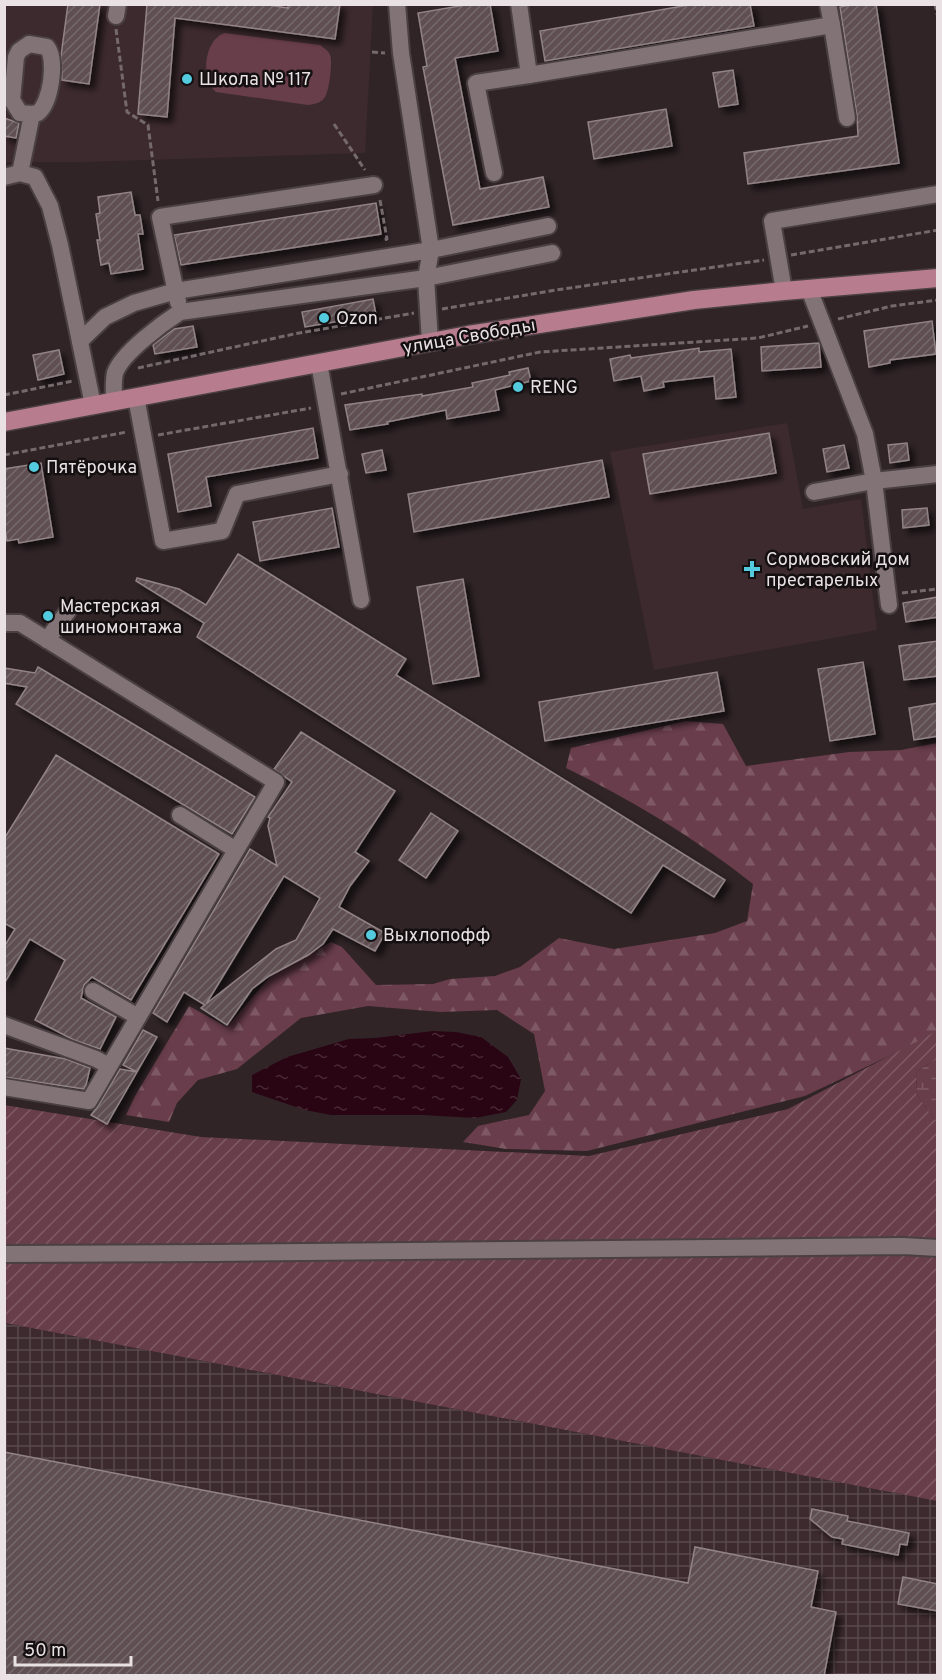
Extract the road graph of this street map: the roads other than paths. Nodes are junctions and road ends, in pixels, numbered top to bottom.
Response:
1 (398, 4) edge
2 (519, 4) edge
3 (828, 4) edge
4 (832, 25) junction
5 (529, 75) junction
6 (32, 114) dead end
7 (847, 118) dead end
8 (494, 173) dead end
9 (12, 175) edge
10 (374, 185) road end
11 (938, 194) edge
12 (548, 226) dead end
13 (431, 250) junction
14 (552, 253) dead end
15 (426, 278) junction
16 (938, 278) edge
17 (809, 289) junction
18 (176, 291) junction
19 (784, 291) junction
20 (180, 312) junction
21 (80, 341) junction
22 (430, 342) junction
23 (319, 363) junction
24 (136, 397) junction
25 (114, 401) junction
26 (93, 405) junction
27 (4, 422) edge
28 (340, 474) junction
29 (938, 474) edge
30 (874, 482) junction
31 (814, 492) dead end
32 (361, 600) dead end
33 (889, 600) road end
34 (68, 611) dead end
35 (4, 623) edge
36 (47, 640) junction
37 (180, 815) dead end
38 (237, 850) junction
39 (93, 991) dead end
40 (138, 1017) junction
41 (4, 1025) edge
42 (109, 1066) junction
43 (4, 1087) edge
44 (938, 1248) edge
45 (4, 1254) edge

1 - 13 street
2 - 5 street
3 - 4 street
4 - 5 street
4 - 7 street
5 - 8 street
6 - 9 street
9 - 21 street
10 - 18 street
11 - 19 street
12 - 13 street
13 - 15 street
13 - 18 street
14 - 15 street
15 - 20 street
15 - 22 street
16 - 17 main road, улица Свободы
17 - 19 main road, улица Свободы
17 - 30 street
18 - 20 street
18 - 21 street
19 - 22 main road, улица Свободы
20 - 25 street
21 - 26 street
22 - 23 main road, улица Свободы
23 - 24 main road, улица Свободы
23 - 28 street
24 - 25 main road, улица Свободы
24 - 28 street
25 - 26 main road, улица Свободы
26 - 27 main road, улица Свободы
28 - 32 street
29 - 30 street
30 - 31 street
30 - 33 street
34 - 36 street
35 - 36 street
36 - 38 street
37 - 38 street
38 - 40 street
39 - 40 street
40 - 42 street
41 - 42 street
42 - 43 street
44 - 45 street

